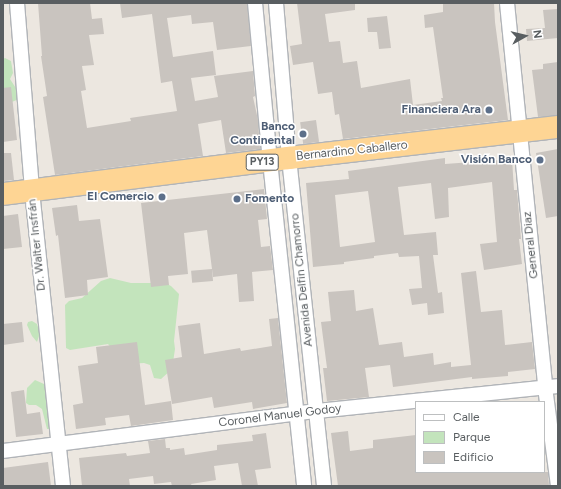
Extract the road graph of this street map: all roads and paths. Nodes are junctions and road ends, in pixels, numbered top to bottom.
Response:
1 (17, 3) edge
2 (255, 3) edge
3 (276, 3) edge
4 (507, 3) edge
5 (558, 127) edge
6 (520, 132) junction
7 (279, 159) junction
8 (32, 191) junction
9 (3, 194) edge
10 (552, 386) edge
11 (317, 411) junction
12 (296, 414) junction
13 (58, 444) junction
14 (3, 451) edge
15 (63, 486) edge
16 (304, 486) edge
17 (324, 486) edge
18 (558, 486) edge

1 - 8 street, Dr. Walter Insfrán
2 - 7 street, Avenida Delfin Chamorro
3 - 7 street, Avenida Delfin Chamorro
4 - 6 street, General Diaz
5 - 6 highway, Bernardino Caballero / PY13
6 - 7 highway, Bernardino Caballero / PY13
6 - 10 street, General Diaz
7 - 8 highway, Bernardino Caballero / PY13
7 - 11 street, Avenida Delfin Chamorro
7 - 12 street, Avenida Delfin Chamorro
8 - 9 highway, Bernardino Caballero / PY13
8 - 13 street, Dr. Walter Insfrán
10 - 11 street, Coronel Manuel Godoy
10 - 18 street, General Diaz
11 - 12 street, Coronel Manuel Godoy
11 - 17 street, Avenida Delfin Chamorro
12 - 13 street, Coronel Manuel Godoy
12 - 16 street, Avenida Delfin Chamorro
13 - 14 street, Coronel Manuel Godoy
13 - 15 street, Dr. Walter Insfrán

